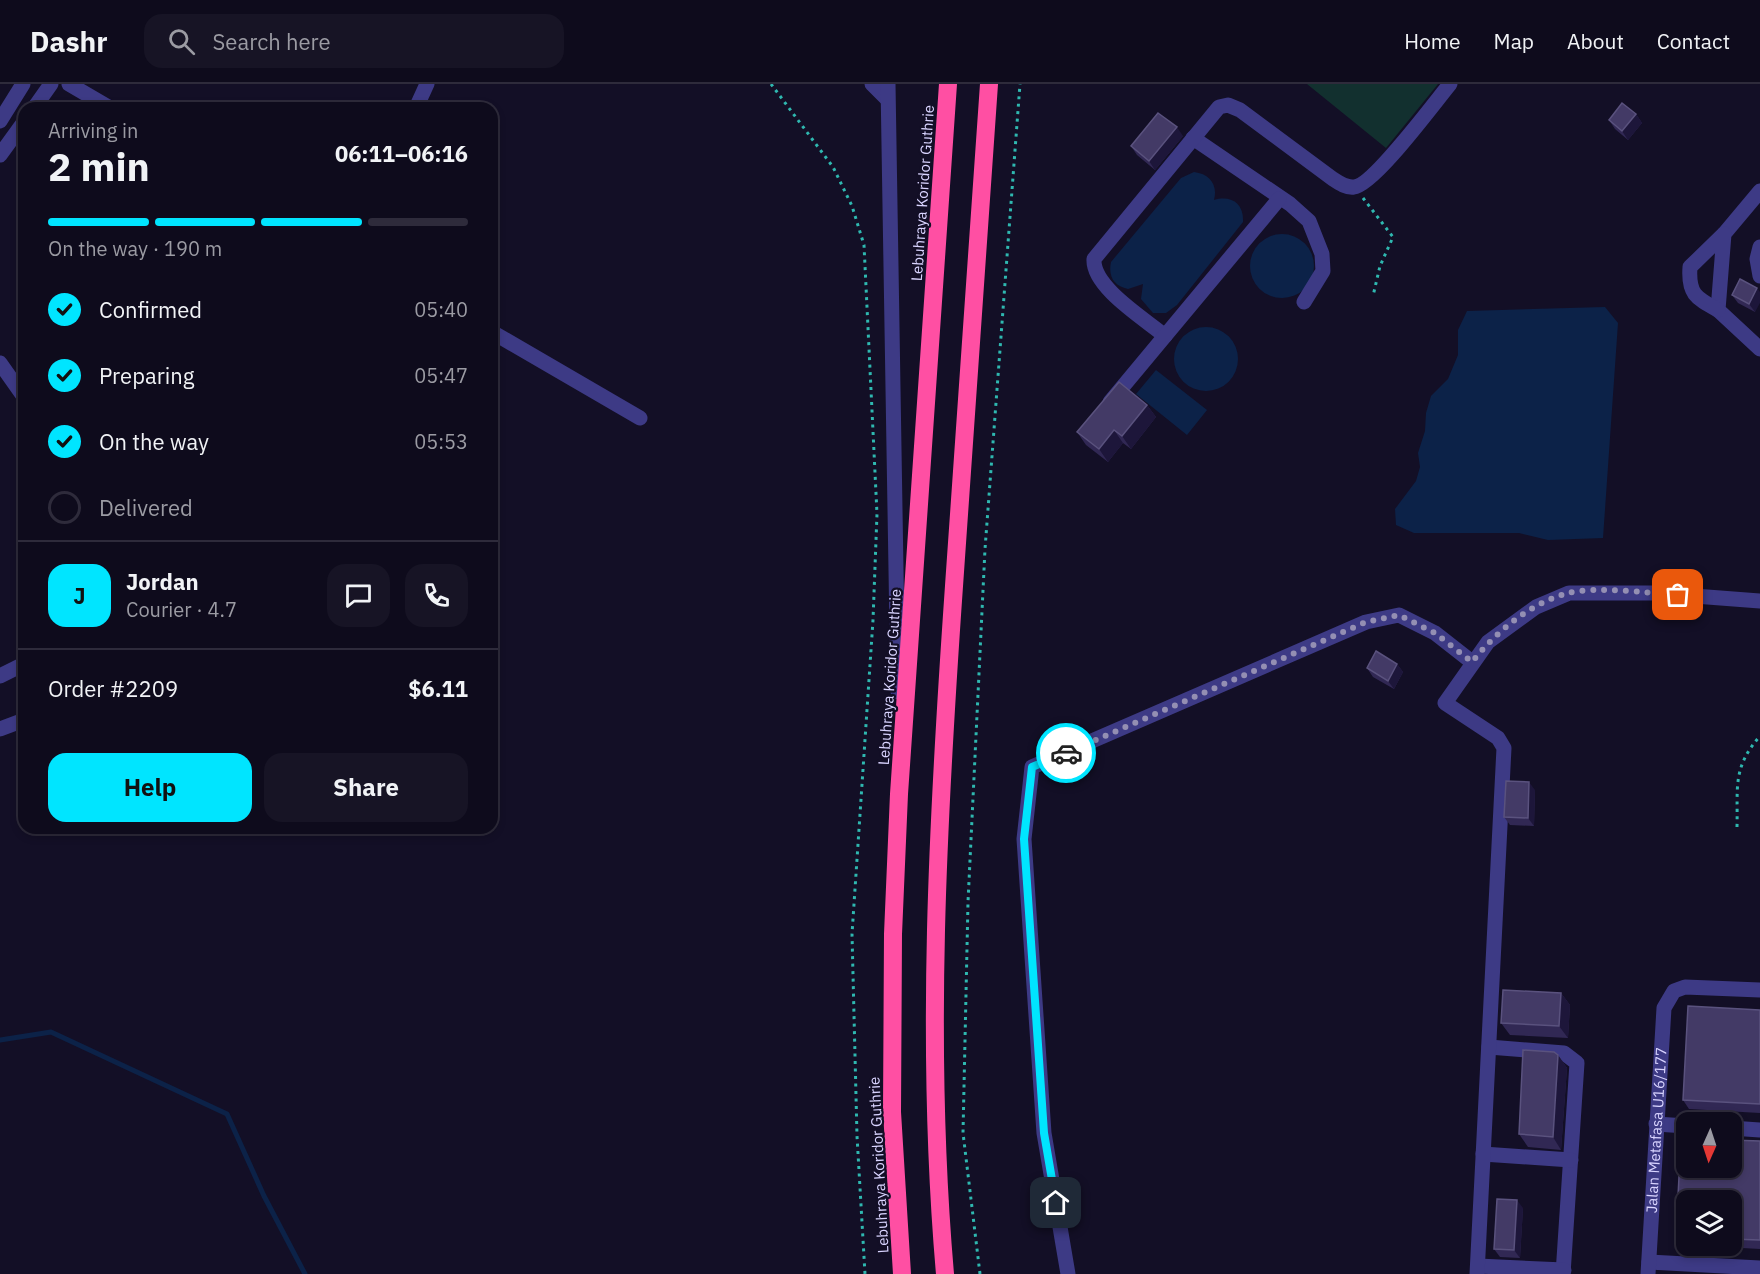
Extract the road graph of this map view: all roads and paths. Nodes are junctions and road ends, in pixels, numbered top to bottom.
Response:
1 (23, 84) edge
2 (51, 84) edge
3 (69, 84) edge
4 (427, 84) edge
5 (771, 84) edge
6 (872, 84) edge
7 (948, 84) edge
8 (989, 84) edge
9 (1020, 84) edge
10 (1450, 84) edge
11 (888, 92) edge
12 (38, 102) edge
13 (100, 102) edge
14 (419, 102) edge
15 (0, 121) edge
16 (18, 130) edge
17 (1193, 138) junction
18 (0, 155) edge
19 (1354, 188) junction
20 (1760, 191) edge
21 (1279, 199) junction
22 (1724, 234) junction
23 (1760, 247) edge
24 (1760, 276) edge
25 (1372, 296) dead end
26 (1304, 302) dead end
27 (1718, 310) junction
28 (498, 335) edge
29 (1165, 336) junction
30 (1760, 349) edge
31 (0, 363) edge
32 (18, 388) edge
33 (1101, 412) edge
34 (640, 418) dead end
35 (1760, 601) edge
36 (1472, 662) junction
37 (18, 667) edge
38 (0, 676) edge
39 (18, 722) edge
40 (0, 729) edge
41 (1760, 736) edge
42 (899, 794) junction
43 (1737, 827) dead end
44 (1760, 990) edge
45 (1489, 1047) junction
46 (1656, 1124) junction
47 (1676, 1125) edge
48 (1742, 1129) edge
49 (1760, 1130) edge
50 (1483, 1154) junction
51 (1571, 1160) junction
52 (1648, 1268) edge
53 (1760, 1268) edge
54 (1477, 1270) edge
55 (1563, 1272) edge
56 (866, 1274) edge
57 (902, 1274) edge
58 (945, 1274) edge
59 (980, 1274) edge
60 (1068, 1274) edge

1 - 15 street
2 - 12 street
3 - 13 street
4 - 14 street
5 - 56 path
6 - 11 street
7 - 42 highway, Lebuhraya Koridor Guthrie
8 - 58 highway
9 - 59 path
10 - 19 street
11 - 42 street
16 - 18 street
17 - 19 street
17 - 21 street
17 - 29 street
19 - 25 path
20 - 22 street
21 - 26 street
21 - 29 street
22 - 27 street
22 - 27 street
23 - 24 street
27 - 30 street
28 - 34 street
29 - 33 street
31 - 32 street
35 - 36 street
36 - 45 street
36 - 60 street
37 - 38 street
39 - 40 street
41 - 43 path
42 - 57 highway, Lebuhraya Koridor Guthrie
44 - 46 street, Jalan Metafasa U16/177
45 - 50 street
45 - 51 street
46 - 47 street
46 - 52 street, Jalan Metafasa U16/177
48 - 49 street
50 - 51 street
50 - 54 street
51 - 55 street
52 - 53 street
54 - 55 street

